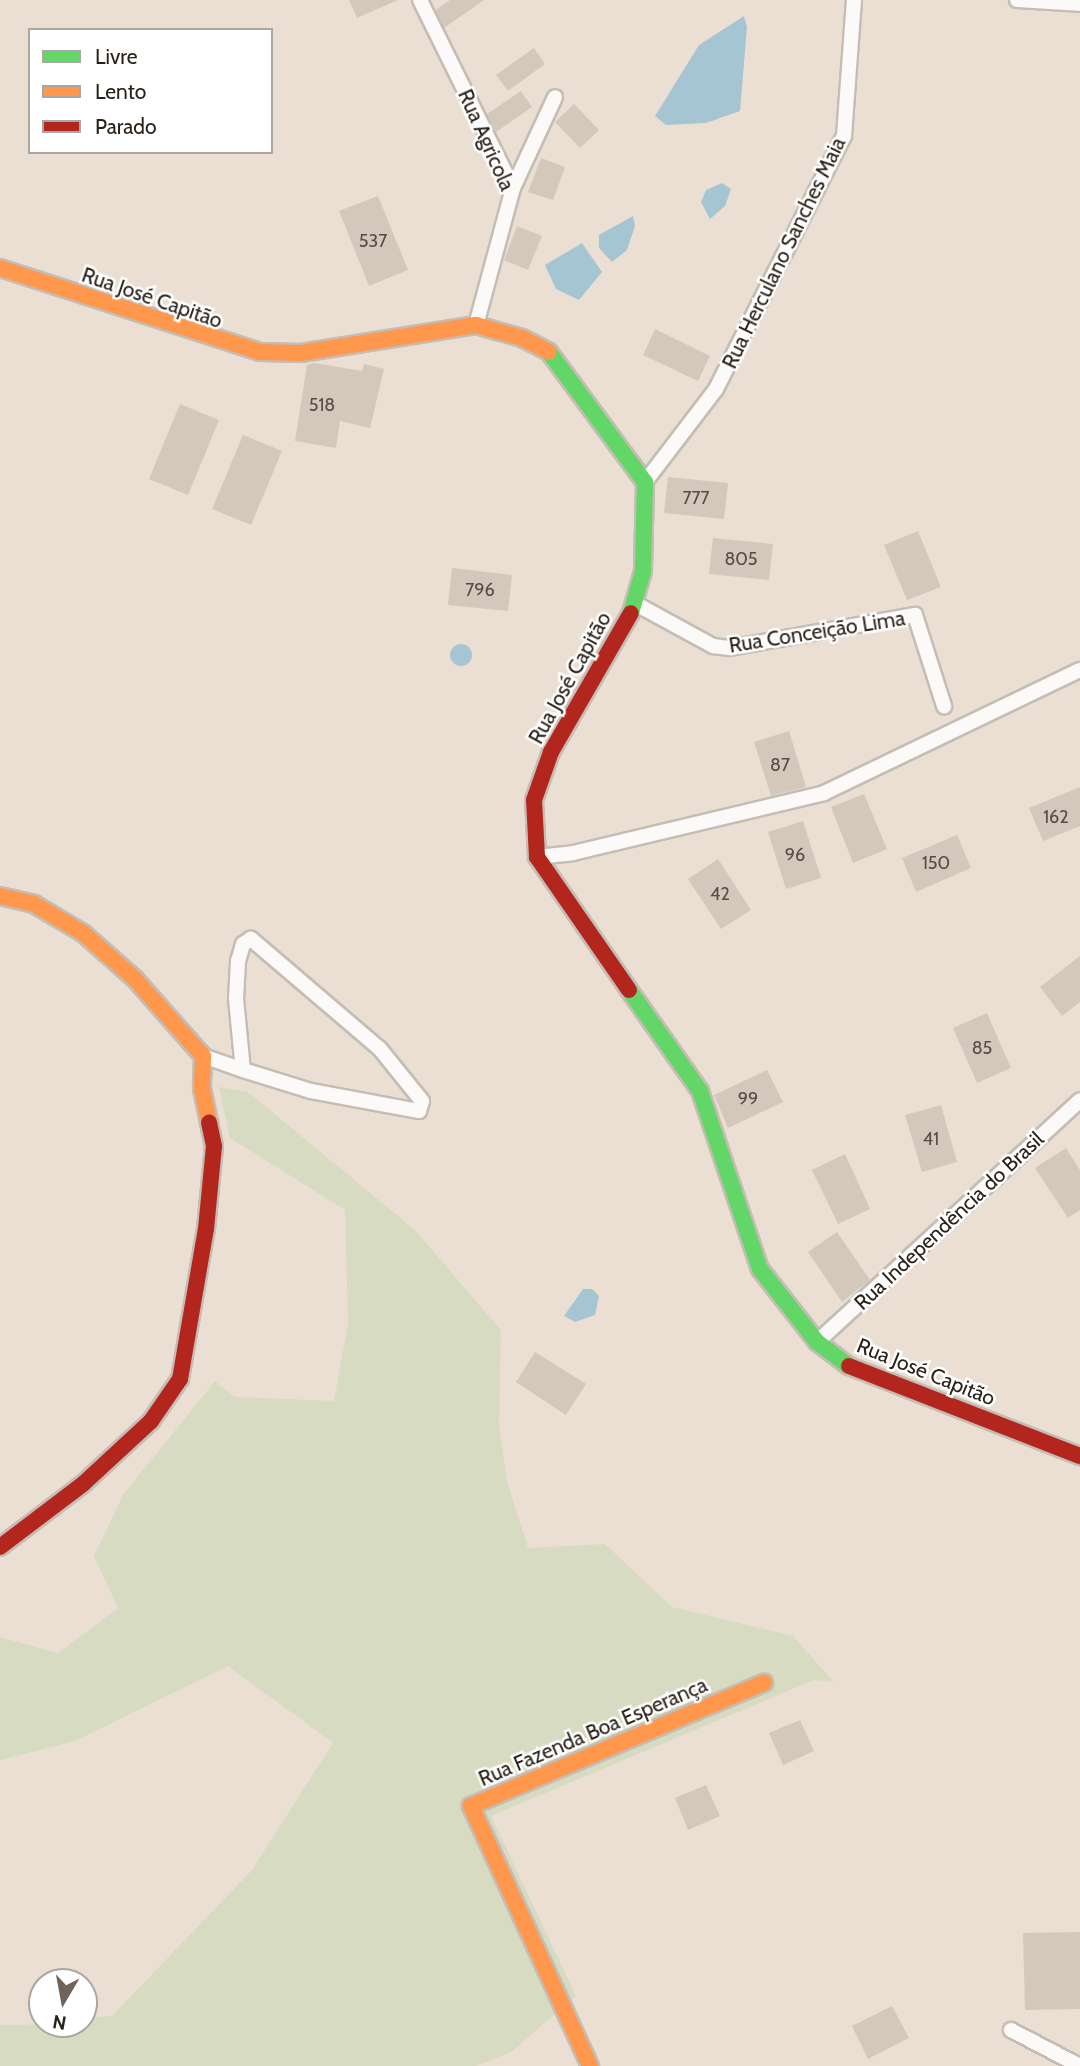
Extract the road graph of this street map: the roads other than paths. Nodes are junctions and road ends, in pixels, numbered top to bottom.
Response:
1 (420, 0) edge
2 (854, 0) edge
3 (1017, 0) edge
4 (1080, 4) edge
5 (555, 97) dead end
6 (513, 188) junction
7 (0, 268) edge
8 (475, 325) junction
9 (645, 482) junction
10 (636, 604) junction
11 (1080, 670) edge
12 (944, 706) dead end
13 (537, 857) junction
14 (0, 896) edge
15 (203, 1056) junction
16 (243, 1070) junction
17 (1080, 1100) edge
18 (817, 1342) junction
19 (1080, 1456) edge
20 (0, 1547) edge
21 (764, 1683) dead end
22 (1011, 2031) dead end
23 (590, 2066) edge
24 (1080, 2066) edge

1 - 6 street, Rua Agricola
2 - 9 street, Rua Herculano Sanches Maia
3 - 4 street
5 - 6 street
6 - 8 street, Rua Agricola
7 - 8 street, Rua José Capitão
8 - 9 street, Rua José Capitão
9 - 10 street, Rua José Capitão
10 - 12 street, Rua Conceição Lima
10 - 13 street, Rua José Capitão
11 - 13 street
13 - 18 street, Rua José Capitão
14 - 15 street
15 - 16 street
15 - 20 street
16 - 16 street
17 - 18 street, Rua Independência do Brasil
18 - 19 street, Rua José Capitão
21 - 23 street, Rua Fazenda Boa Esperança
22 - 24 street

